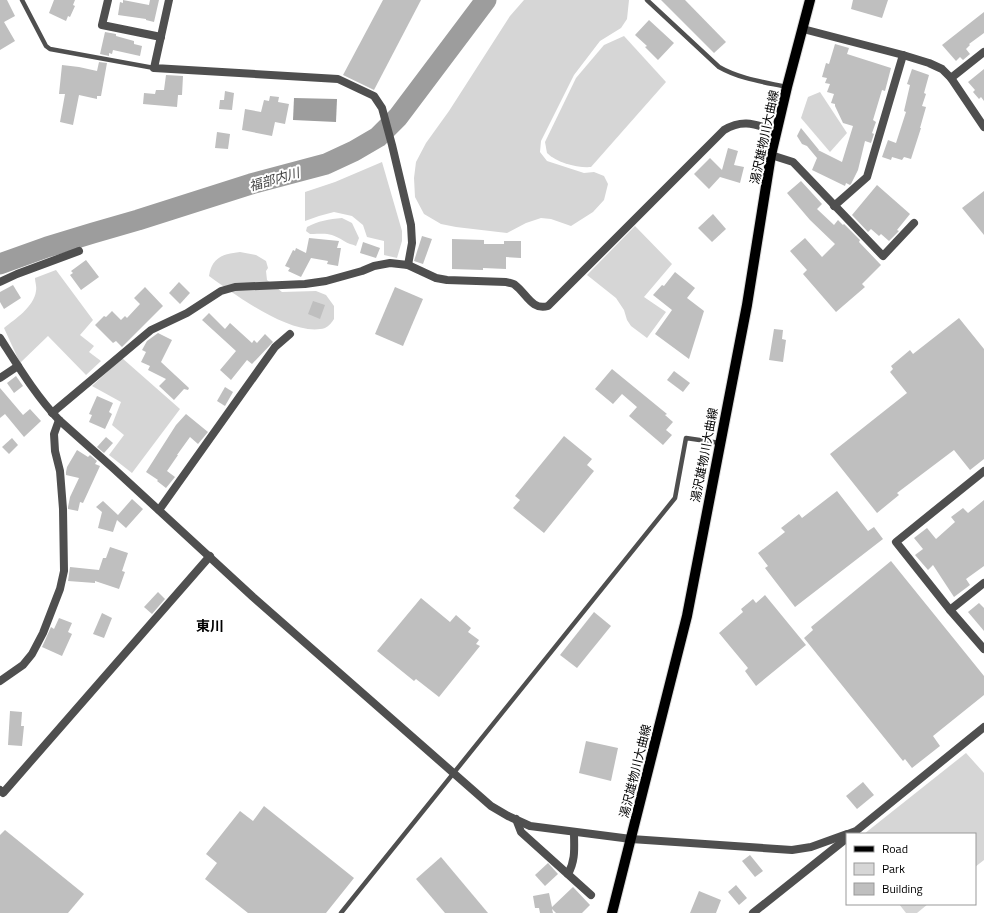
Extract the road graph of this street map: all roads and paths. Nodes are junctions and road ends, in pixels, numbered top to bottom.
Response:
1 (22, 0) edge
2 (108, 0) edge
3 (169, 0) edge
4 (647, 0) edge
5 (810, 0) edge
6 (803, 29) junction
7 (161, 37) junction
8 (984, 52) edge
9 (903, 55) junction
10 (154, 68) junction
11 (951, 78) junction
12 (787, 87) junction
13 (984, 127) edge
14 (776, 131) junction
15 (771, 155) junction
16 (834, 206) junction
17 (914, 223) dead end
18 (79, 251) dead end
19 (408, 265) junction
20 (0, 282) edge
21 (290, 334) dead end
22 (0, 338) edge
23 (18, 366) junction
24 (0, 378) edge
25 (52, 413) junction
26 (59, 420) junction
27 (720, 443) junction
28 (984, 471) edge
29 (159, 510) junction
30 (210, 556) junction
31 (984, 583) edge
32 (950, 610) junction
33 (983, 646) edge
34 (0, 681) edge
35 (984, 727) edge
36 (453, 773) junction
37 (0, 790) edge
38 (516, 819) junction
39 (574, 832) junction
40 (854, 832) edge
41 (846, 834) edge
42 (631, 839) junction
43 (846, 839) edge
44 (568, 874) junction
45 (591, 895) dead end
46 (341, 913) edge
47 (612, 913) edge
48 (753, 913) edge

1 - 10 lane
2 - 7 street
3 - 7 street
4 - 12 lane
5 - 6 main road, 湯沢雄物川大曲線
6 - 9 street
6 - 12 main road, 湯沢雄物川大曲線
7 - 10 street
8 - 11 street
9 - 11 street
9 - 16 street
10 - 19 street
11 - 13 street
12 - 14 main road, 湯沢雄物川大曲線
14 - 15 main road, 湯沢雄物川大曲線
14 - 19 street
15 - 16 street
15 - 27 main road, 湯沢雄物川大曲線
16 - 17 street
18 - 20 street
19 - 25 street
21 - 29 street
22 - 23 street
23 - 24 street
23 - 25 street
25 - 26 street
26 - 29 street
26 - 34 street
27 - 36 lane
27 - 42 main road, 湯沢雄物川大曲線
28 - 32 street
29 - 30 street
30 - 36 street
30 - 37 street
31 - 32 street
32 - 33 street
35 - 40 street
36 - 38 street
36 - 46 lane
38 - 39 street
38 - 44 street
39 - 42 street
39 - 44 street
41 - 42 street
42 - 47 main road, 湯沢雄物川大曲線
43 - 48 street
44 - 45 street

